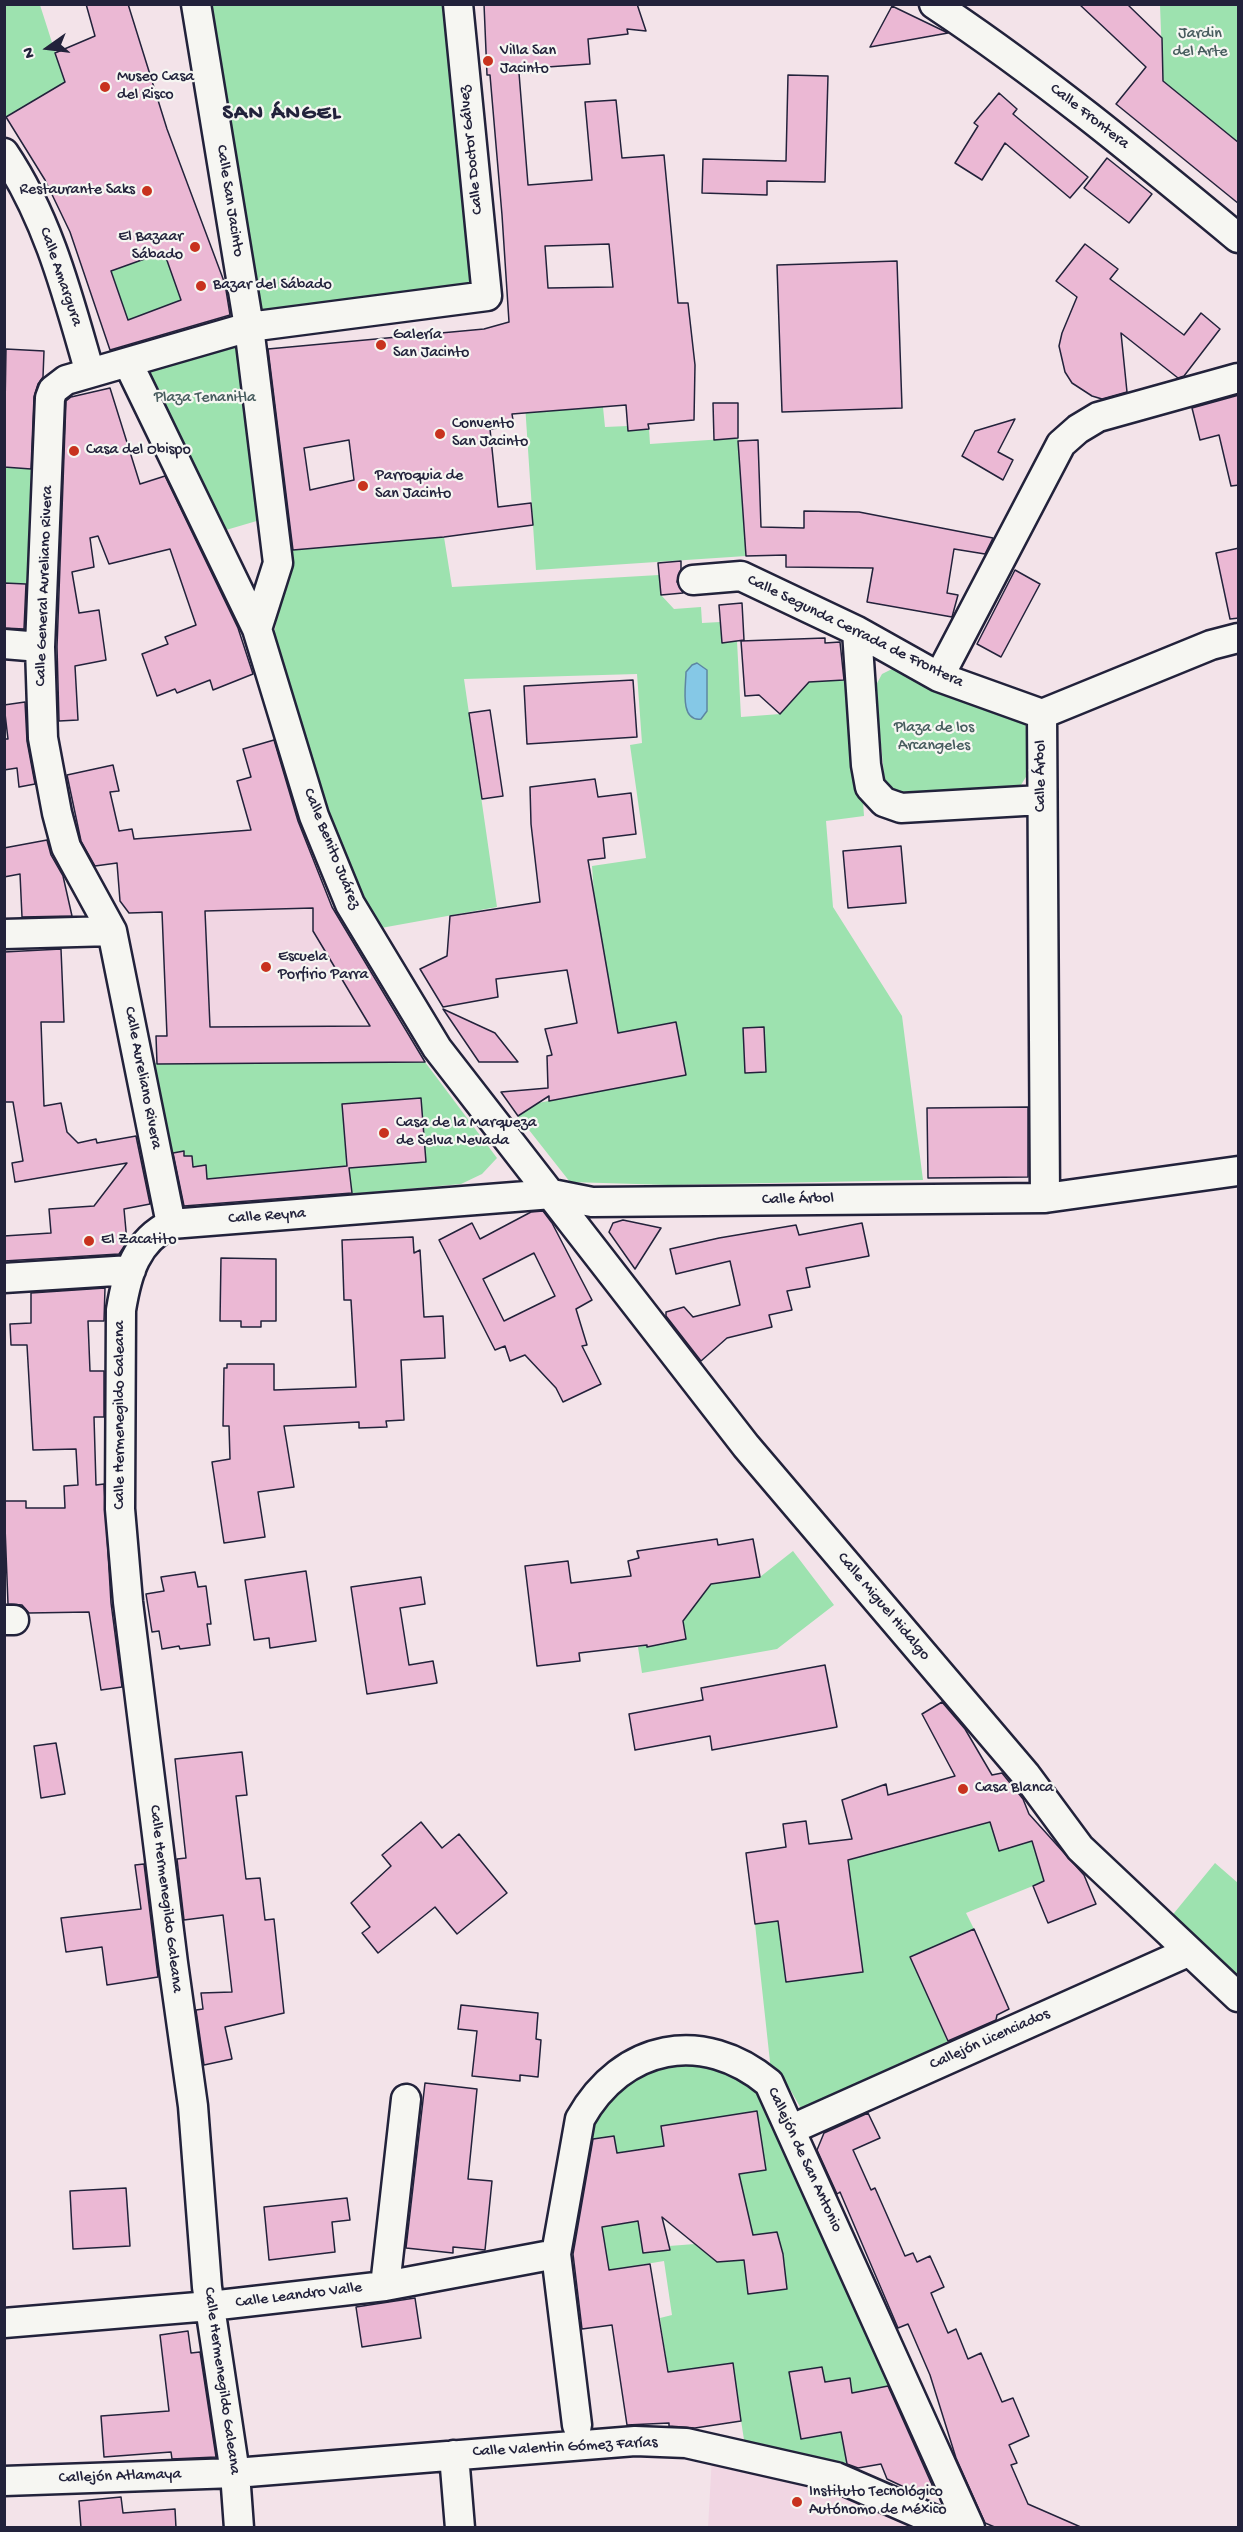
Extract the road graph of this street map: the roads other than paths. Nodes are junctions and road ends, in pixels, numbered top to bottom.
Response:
1 (196, 4) edge
2 (458, 4) edge
3 (934, 4) edge
4 (4, 153) edge
5 (1239, 238) edge
6 (249, 327) junction
7 (128, 363) junction
8 (90, 373) junction
9 (1239, 378) edge
10 (693, 580) dead end
11 (257, 629) junction
12 (857, 631) junction
13 (1239, 638) edge
14 (4, 644) edge
15 (40, 646) junction
16 (939, 677) junction
17 (1042, 714) junction
18 (1041, 800) junction
19 (112, 931) junction
20 (4, 934) edge
21 (1239, 1171) edge
22 (552, 1194) junction
23 (1045, 1198) junction
24 (171, 1224) junction
25 (131, 1270) junction
26 (4, 1278) edge
27 (1188, 1952) junction
28 (1239, 1997) edge
29 (405, 2099) dead end
30 (792, 2129) junction
31 (556, 2254) junction
32 (385, 2286) junction
33 (210, 2306) junction
34 (4, 2324) edge
35 (577, 2425) dead end
36 (454, 2455) junction
37 (235, 2473) junction
38 (4, 2481) edge
39 (239, 2528) edge
40 (460, 2528) edge
41 (953, 2528) edge
42 (970, 2528) edge

1 - 6 street, Calle San Jacinto
2 - 6 street, Calle Doctor Gálvez
3 - 5 street, Calle Frontera
4 - 8 street, Calle Amargura
6 - 7 street
6 - 11 street
7 - 8 street
7 - 11 street, Calle Benito Juárez
8 - 15 street, Calle General Aureliano Rivera
9 - 16 street
10 - 12 street, Calle Segunda Cerrada de Frontera
11 - 22 street, Calle Benito Juárez
12 - 16 street, Calle Segunda Cerrada de Frontera
12 - 18 street
13 - 17 street
14 - 15 street
15 - 19 street, Calle General Aureliano Rivera
16 - 17 street, Calle Segunda Cerrada de Frontera
17 - 18 street, Calle Árbol
18 - 23 street, Calle Árbol
19 - 20 street
19 - 24 street, Calle Aureliano Rivera
21 - 23 street, Calle Árbol
22 - 23 street, Calle Árbol
22 - 24 street, Calle Reyna
22 - 27 street, Calle Miguel Hidalgo
24 - 25 street, Calle Reyna
25 - 26 street
25 - 33 street, Calle Hermenegildo Galeana
27 - 28 street, Calle Miguel Hidalgo
27 - 30 street, Callejón Licenciados
29 - 32 street
30 - 31 street, Callejón de San Antonio
30 - 42 street, Callejón de San Antonio
31 - 32 street, Calle Leandro Valle
31 - 35 street, Callejón de San Antonio
32 - 33 street, Calle Leandro Valle
33 - 34 street, Calle Leandro Valle
33 - 37 street, Calle Hermenegildo Galeana
36 - 37 street, Calle Valentin Gómez Farías
36 - 40 street
36 - 41 street, Calle Valentin Gómez Farías
37 - 38 street, Callejón Atlamaya
37 - 39 street, Calle Hermenegildo Galeana

